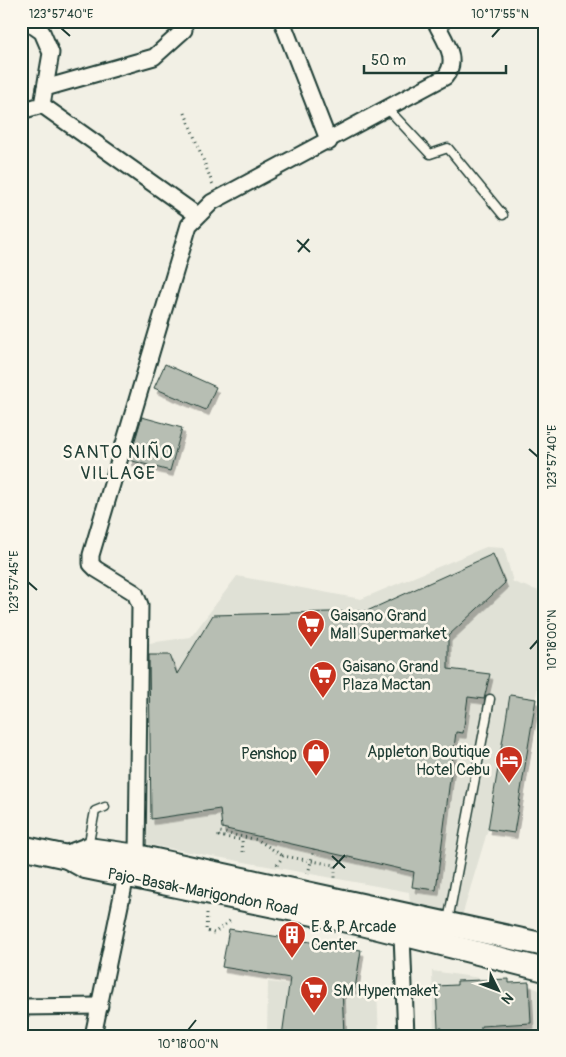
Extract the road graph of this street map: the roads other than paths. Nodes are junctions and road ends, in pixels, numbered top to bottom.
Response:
1 (26, 21) edge
2 (282, 21) edge
3 (435, 21) edge
4 (184, 30) dead end
5 (45, 88) junction
6 (42, 105) junction
7 (388, 109) junction
8 (21, 111) edge
9 (329, 142) junction
10 (197, 215) junction
11 (503, 215) dead end
12 (490, 699) dead end
13 (105, 807) dead end
14 (21, 847) edge
15 (88, 849) junction
16 (137, 856) junction
17 (67, 857) junction
18 (126, 876) junction
19 (447, 924) junction
20 (402, 935) junction
21 (545, 945) edge
22 (545, 970) edge
23 (100, 1006) junction
24 (21, 1007) edge
25 (93, 1036) edge
26 (406, 1036) edge

1 - 5 street
2 - 9 street
3 - 7 street
4 - 5 street
5 - 6 street
6 - 8 street
6 - 10 street
7 - 9 street
7 - 11 lane
9 - 10 street
10 - 16 street
12 - 19 lane
13 - 15 lane
14 - 17 main road, Pajo-Basak-Marigondon Road
15 - 16 main road, Pajo-Basak-Marigondon Road
15 - 17 main road, Pajo-Basak-Marigondon Road
16 - 19 main road, Pajo-Basak-Marigondon Road
17 - 18 main road, Pajo-Basak-Marigondon Road
18 - 20 main road, Pajo-Basak-Marigondon Road
18 - 23 street
19 - 21 main road, Pajo-Basak-Marigondon Road
20 - 22 main road, Pajo-Basak-Marigondon Road
20 - 26 street
23 - 24 street
23 - 25 street

